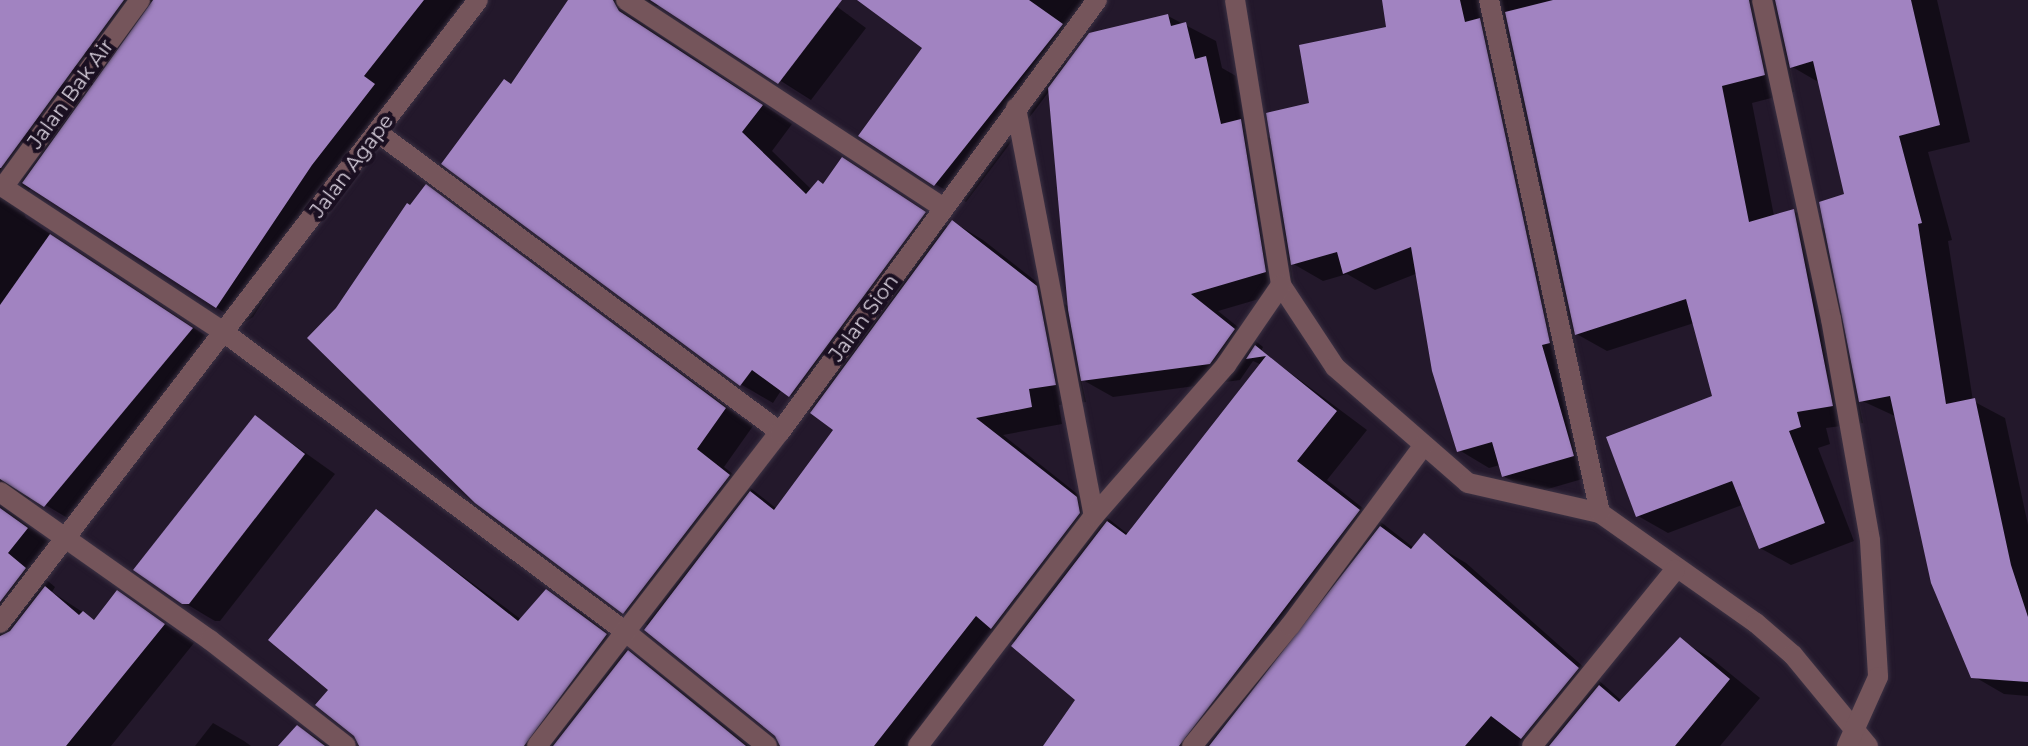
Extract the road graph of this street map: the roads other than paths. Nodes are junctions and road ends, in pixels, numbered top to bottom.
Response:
1 (140, 0) edge
2 (478, 0) edge
3 (626, 0) edge
4 (1097, 0) edge
5 (1235, 0) edge
6 (1489, 0) edge
7 (1762, 0) edge
8 (1016, 108) junction
9 (377, 132) junction
10 (944, 208) junction
11 (1281, 285) junction
12 (225, 333) junction
13 (780, 432) junction
14 (1423, 446) junction
15 (0, 492) edge
16 (1600, 513) junction
17 (1094, 516) junction
18 (65, 538) junction
19 (1675, 570) junction
20 (0, 623) edge
21 (627, 633) junction
22 (1858, 742) edge
23 (346, 746) edge
24 (537, 746) edge
25 (767, 746) edge
26 (918, 746) edge
27 (1192, 746) edge
28 (1532, 746) edge

1 - 12 street, Jalan Bak Air
2 - 9 street, Jalan Agape
3 - 10 street
4 - 8 street, Jalan Sion
5 - 11 street
6 - 16 street
7 - 22 street
8 - 10 street, Jalan Sion
8 - 17 street
9 - 12 street, Jalan Agape
9 - 13 street
10 - 13 street, Jalan Sion
11 - 14 street
11 - 17 street
12 - 18 street, Jalan Agape
12 - 21 street
13 - 21 street, Jalan Sion
14 - 16 street
14 - 27 street
15 - 18 street
16 - 19 street
17 - 26 street
18 - 20 street, Jalan Agape
18 - 23 street
19 - 22 street
19 - 28 street
21 - 24 street, Jalan Sion
21 - 25 street

